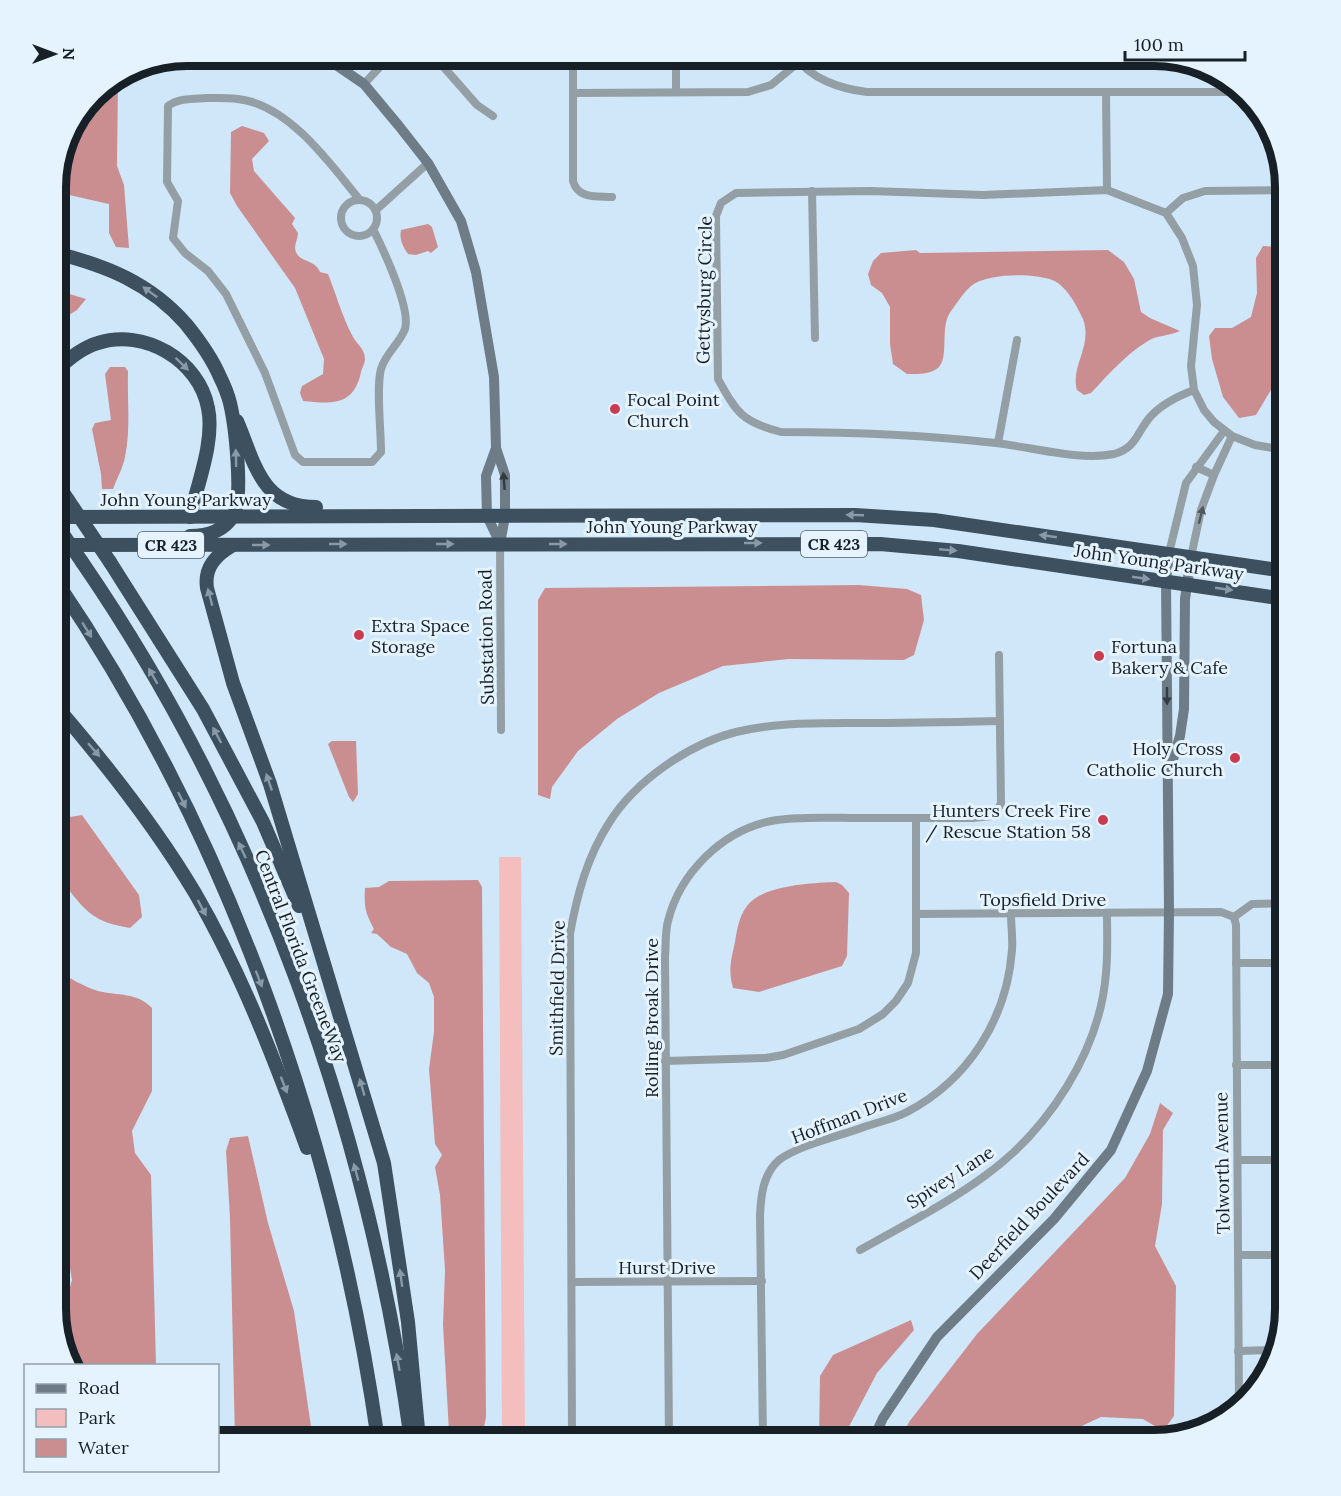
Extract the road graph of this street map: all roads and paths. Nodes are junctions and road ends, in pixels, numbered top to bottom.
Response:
1 (338, 66) edge
2 (381, 66) edge
3 (443, 66) edge
4 (573, 66) edge
5 (675, 66) edge
6 (791, 66) edge
7 (806, 66) edge
8 (364, 84) junction
9 (676, 92) junction
10 (1106, 92) junction
11 (1229, 92) edge
12 (573, 93) junction
13 (493, 116) dead end
14 (428, 163) junction
15 (1107, 190) junction
16 (1275, 190) edge
17 (812, 191) junction
18 (612, 197) dead end
19 (360, 200) junction
20 (376, 210) junction
21 (1166, 213) junction
22 (373, 229) junction
23 (66, 256) edge
24 (815, 338) dead end
25 (1017, 340) dead end
26 (66, 362) edge
27 (1194, 390) junction
28 (229, 402) junction
29 (1224, 431) junction
30 (1232, 436) junction
31 (998, 443) junction
32 (496, 447) junction
33 (1275, 448) edge
34 (1196, 467) junction
35 (1214, 475) junction
36 (66, 497) edge
37 (233, 516) junction
38 (443, 516) junction
39 (487, 516) junction
40 (505, 516) junction
41 (66, 517) edge
42 (138, 517) junction
43 (190, 517) junction
44 (66, 525) edge
45 (66, 536) edge
46 (66, 539) edge
47 (500, 544) junction
48 (66, 545) edge
49 (233, 545) junction
50 (1169, 553) junction
51 (1191, 557) junction
52 (1275, 569) edge
53 (1166, 582) junction
54 (1186, 584) junction
55 (66, 597) edge
56 (1275, 597) edge
57 (999, 655) dead end
58 (66, 718) edge
59 (1000, 721) junction
60 (501, 730) dead end
61 (1168, 775) junction
62 (915, 818) junction
63 (1275, 903) edge
64 (1169, 912) junction
65 (916, 914) junction
66 (1011, 914) junction
67 (1107, 914) junction
68 (1234, 917) junction
69 (323, 962) junction
70 (1236, 963) junction
71 (1275, 963) edge
72 (665, 1061) junction
73 (1236, 1065) junction
74 (1275, 1065) edge
75 (1238, 1160) junction
76 (1275, 1160) edge
77 (860, 1250) dead end
78 (1238, 1255) junction
79 (1275, 1255) edge
80 (762, 1281) junction
81 (572, 1282) junction
82 (667, 1282) junction
83 (358, 1326) junction
84 (1268, 1350) edge
85 (1238, 1351) junction
86 (1239, 1396) edge
87 (376, 1430) edge
88 (409, 1430) edge
89 (418, 1430) edge
90 (572, 1430) edge
91 (669, 1430) edge
92 (763, 1430) edge
93 (878, 1430) edge

1 - 8 street
2 - 8 street
3 - 13 street
4 - 12 street
5 - 9 street
6 - 9 street
7 - 10 street
8 - 14 street
9 - 12 street
10 - 11 street
10 - 15 street
12 - 18 street
14 - 20 street
14 - 32 street
15 - 17 street, Gettysburg Circle
15 - 21 street, Gettysburg Circle
16 - 21 street
17 - 24 street
17 - 31 street, Gettysburg Circle
19 - 20 street
19 - 22 street
19 - 22 street
20 - 22 street
21 - 27 street
28 -> 23 highway
25 - 31 street
26 -> 43 highway
27 - 29 street
27 - 31 street, Gettysburg Circle
37 -> 28 highway
28 - 38 highway
29 - 30 street
29 - 34 street
30 - 33 street
30 - 35 street
32 - 39 street
40 -> 32 street
34 - 35 street
34 - 50 street
51 -> 35 street
69 -> 36 highway, bridge
37 - 38 highway, John Young Parkway / CR 423
37 - 43 highway, John Young Parkway / CR 423
37 - 45 highway
38 - 39 highway, John Young Parkway / CR 423
39 - 40 highway, John Young Parkway / CR 423
39 - 47 street
40 - 47 street
50 -> 40 highway, John Young Parkway / CR 423
41 - 42 highway, John Young Parkway / CR 423
42 - 43 highway, John Young Parkway / CR 423
42 - 44 highway
88 -> 46 highway, Central Florida GreeneWay, bridge
49 -> 47 highway, John Young Parkway / CR 423
47 -> 53 highway, John Young Parkway / CR 423
47 - 60 street, Substation Road
48 - 49 highway, John Young Parkway / CR 423
69 -> 49 highway
50 - 51 highway, John Young Parkway / CR 423
50 - 53 street, Deerfield Boulevard
51 - 52 highway, John Young Parkway / CR 423
51 - 54 street, Deerfield Boulevard
53 - 54 highway, John Young Parkway / CR 423
53 -> 61 street, Deerfield Boulevard
54 -> 56 highway, John Young Parkway / CR 423
54 - 61 street, Deerfield Boulevard
55 -> 83 highway
57 - 59 street
58 -> 83 highway
59 - 62 street, Rolling Broak Drive
59 - 81 street, Smithfield Drive
61 - 64 street, Deerfield Boulevard
62 - 65 street
62 - 72 street, Rolling Broak Drive
63 - 68 street
64 - 67 street, Topsfield Drive
64 - 68 street, Topsfield Drive
64 - 93 street, Deerfield Boulevard
65 - 66 street, Topsfield Drive
65 - 72 street
66 - 67 street, Topsfield Drive
66 - 80 street, Hoffman Drive
67 - 77 street, Spivey Lane
68 - 70 street, Tolworth Avenue
89 -> 69 highway
70 - 71 street
70 - 73 street, Tolworth Avenue
72 - 82 street, Rolling Broak Drive
73 - 74 street
73 - 75 street, Tolworth Avenue
75 - 76 street
75 - 78 street, Tolworth Avenue
78 - 79 street
78 - 85 street, Tolworth Avenue
80 - 82 street, Hurst Drive
80 - 92 street, Hoffman Drive
81 - 82 street, Hurst Drive
81 - 90 street, Smithfield Drive
82 - 91 street, Rolling Broak Drive
83 - 87 highway
84 - 85 street
85 - 86 street, Tolworth Avenue

